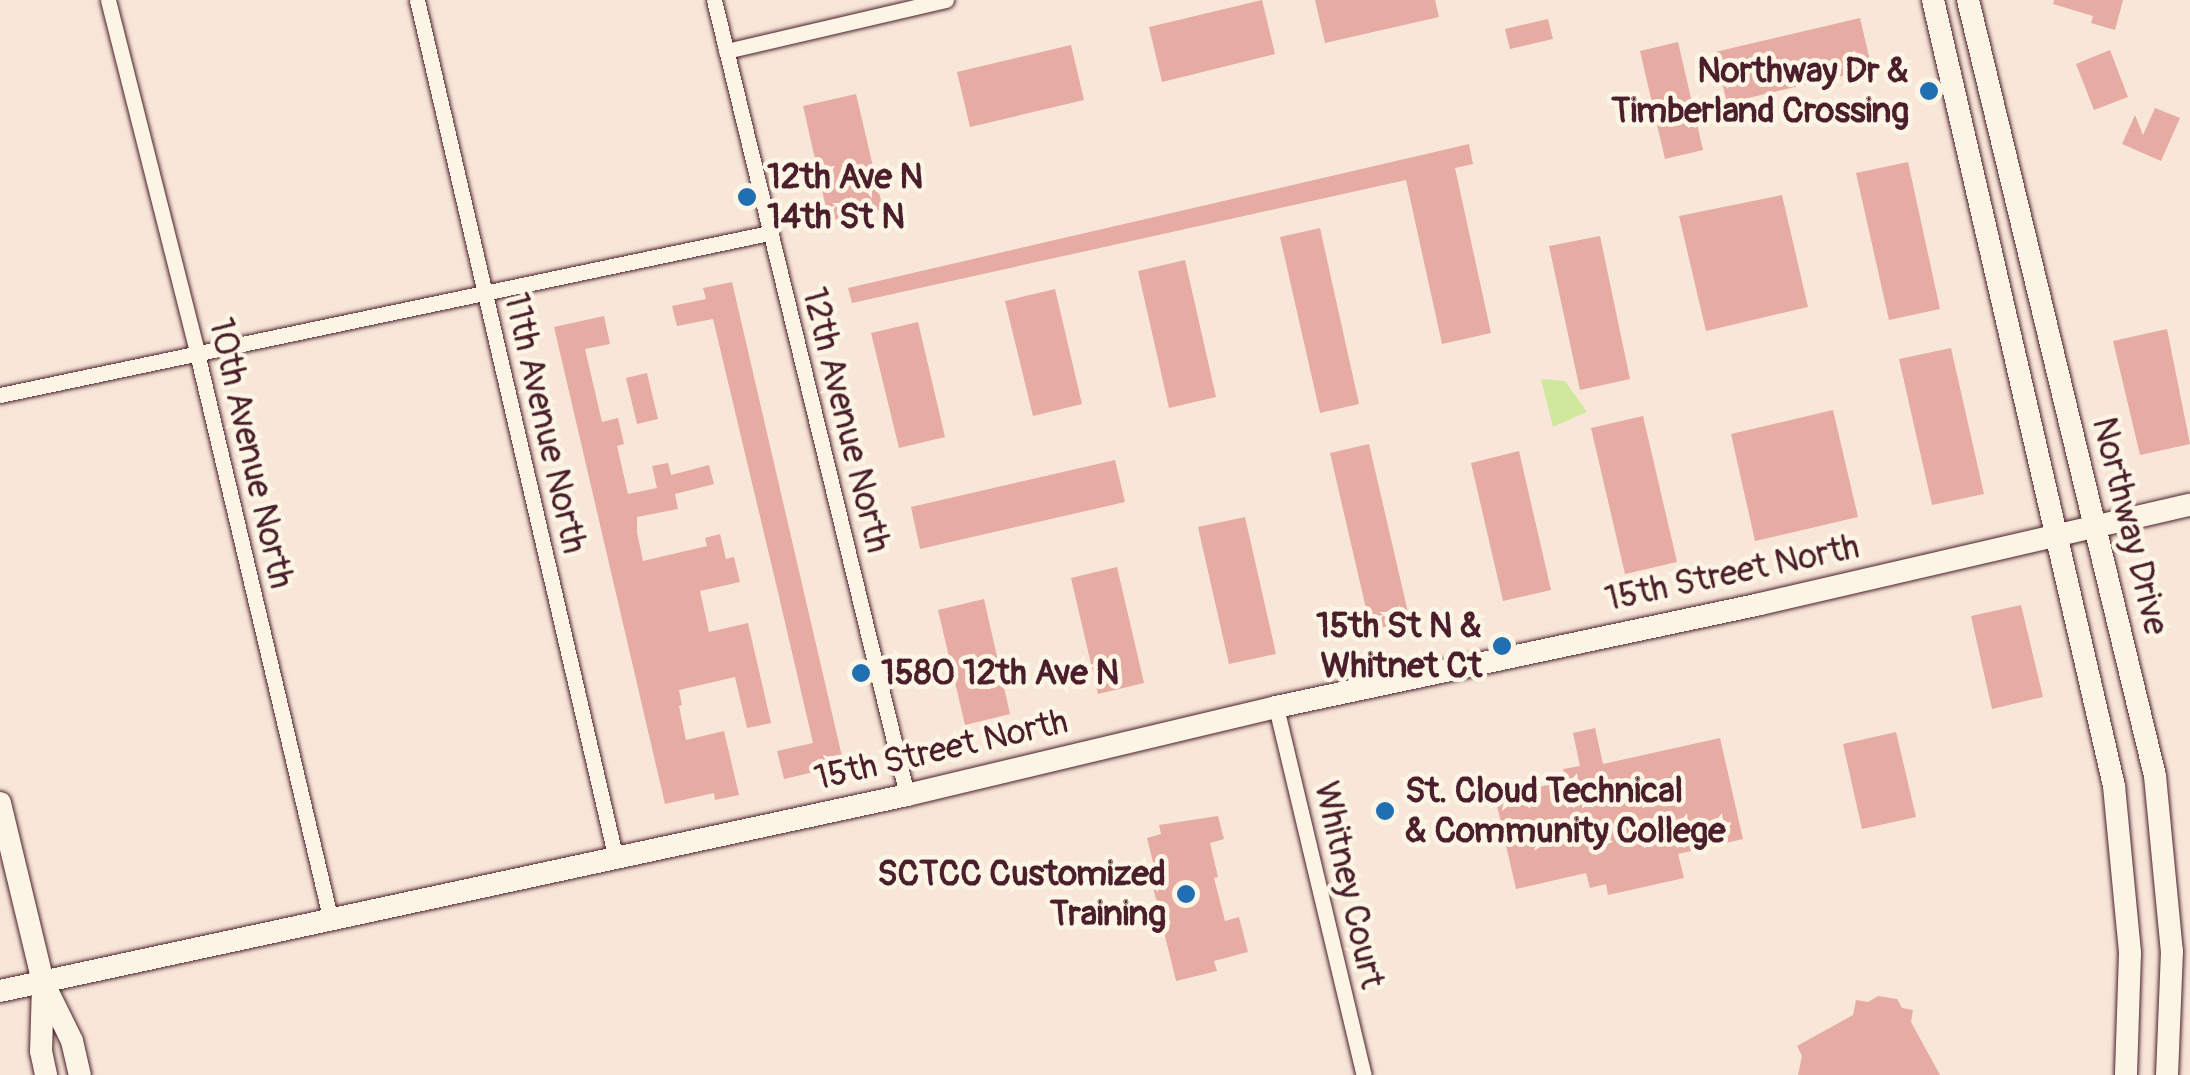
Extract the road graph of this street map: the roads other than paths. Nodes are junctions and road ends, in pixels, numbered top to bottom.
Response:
1 (108, 0) edge
2 (417, 0) edge
3 (714, 0) edge
4 (946, 0) edge
5 (1933, 0) edge
6 (1968, 0) edge
7 (726, 51) junction
8 (770, 233) junction
9 (484, 294) junction
10 (197, 354) junction
11 (0, 395) edge
12 (2190, 505) edge
13 (2095, 528) junction
14 (2055, 537) junction
15 (1276, 708) junction
16 (906, 795) junction
17 (0, 803) edge
18 (616, 859) junction
19 (331, 920) junction
20 (2181, 952) edge
21 (43, 982) junction
22 (0, 991) edge
23 (46, 1075) edge
24 (80, 1075) edge
25 (1364, 1075) edge
26 (2126, 1075) edge
27 (2167, 1075) edge

1 - 10 street, 10th Avenue North
2 - 9 street, 11th Avenue North
3 - 7 street, 12th Avenue North
4 - 7 street
5 - 14 street, Northway Drive
6 - 13 street, Northway Drive
7 - 8 street, 12th Avenue North
8 - 9 street
8 - 16 street, 12th Avenue North
9 - 10 street
9 - 18 street, 11th Avenue North
10 - 11 street
10 - 19 street, 10th Avenue North
12 - 13 street, 15th Street North
13 - 14 street, 15th Street North
13 - 20 street, Northway Drive
14 - 15 street, 15th Street North
14 - 26 street, Northway Drive
15 - 16 street, 15th Street North
15 - 25 street, Whitney Court
16 - 18 street, 15th Street North
17 - 21 street
18 - 19 street, 15th Street North
19 - 21 street, 15th Street North
20 - 27 street, Northway Drive
21 - 22 street, 15th Street North
21 - 23 street
21 - 24 street

